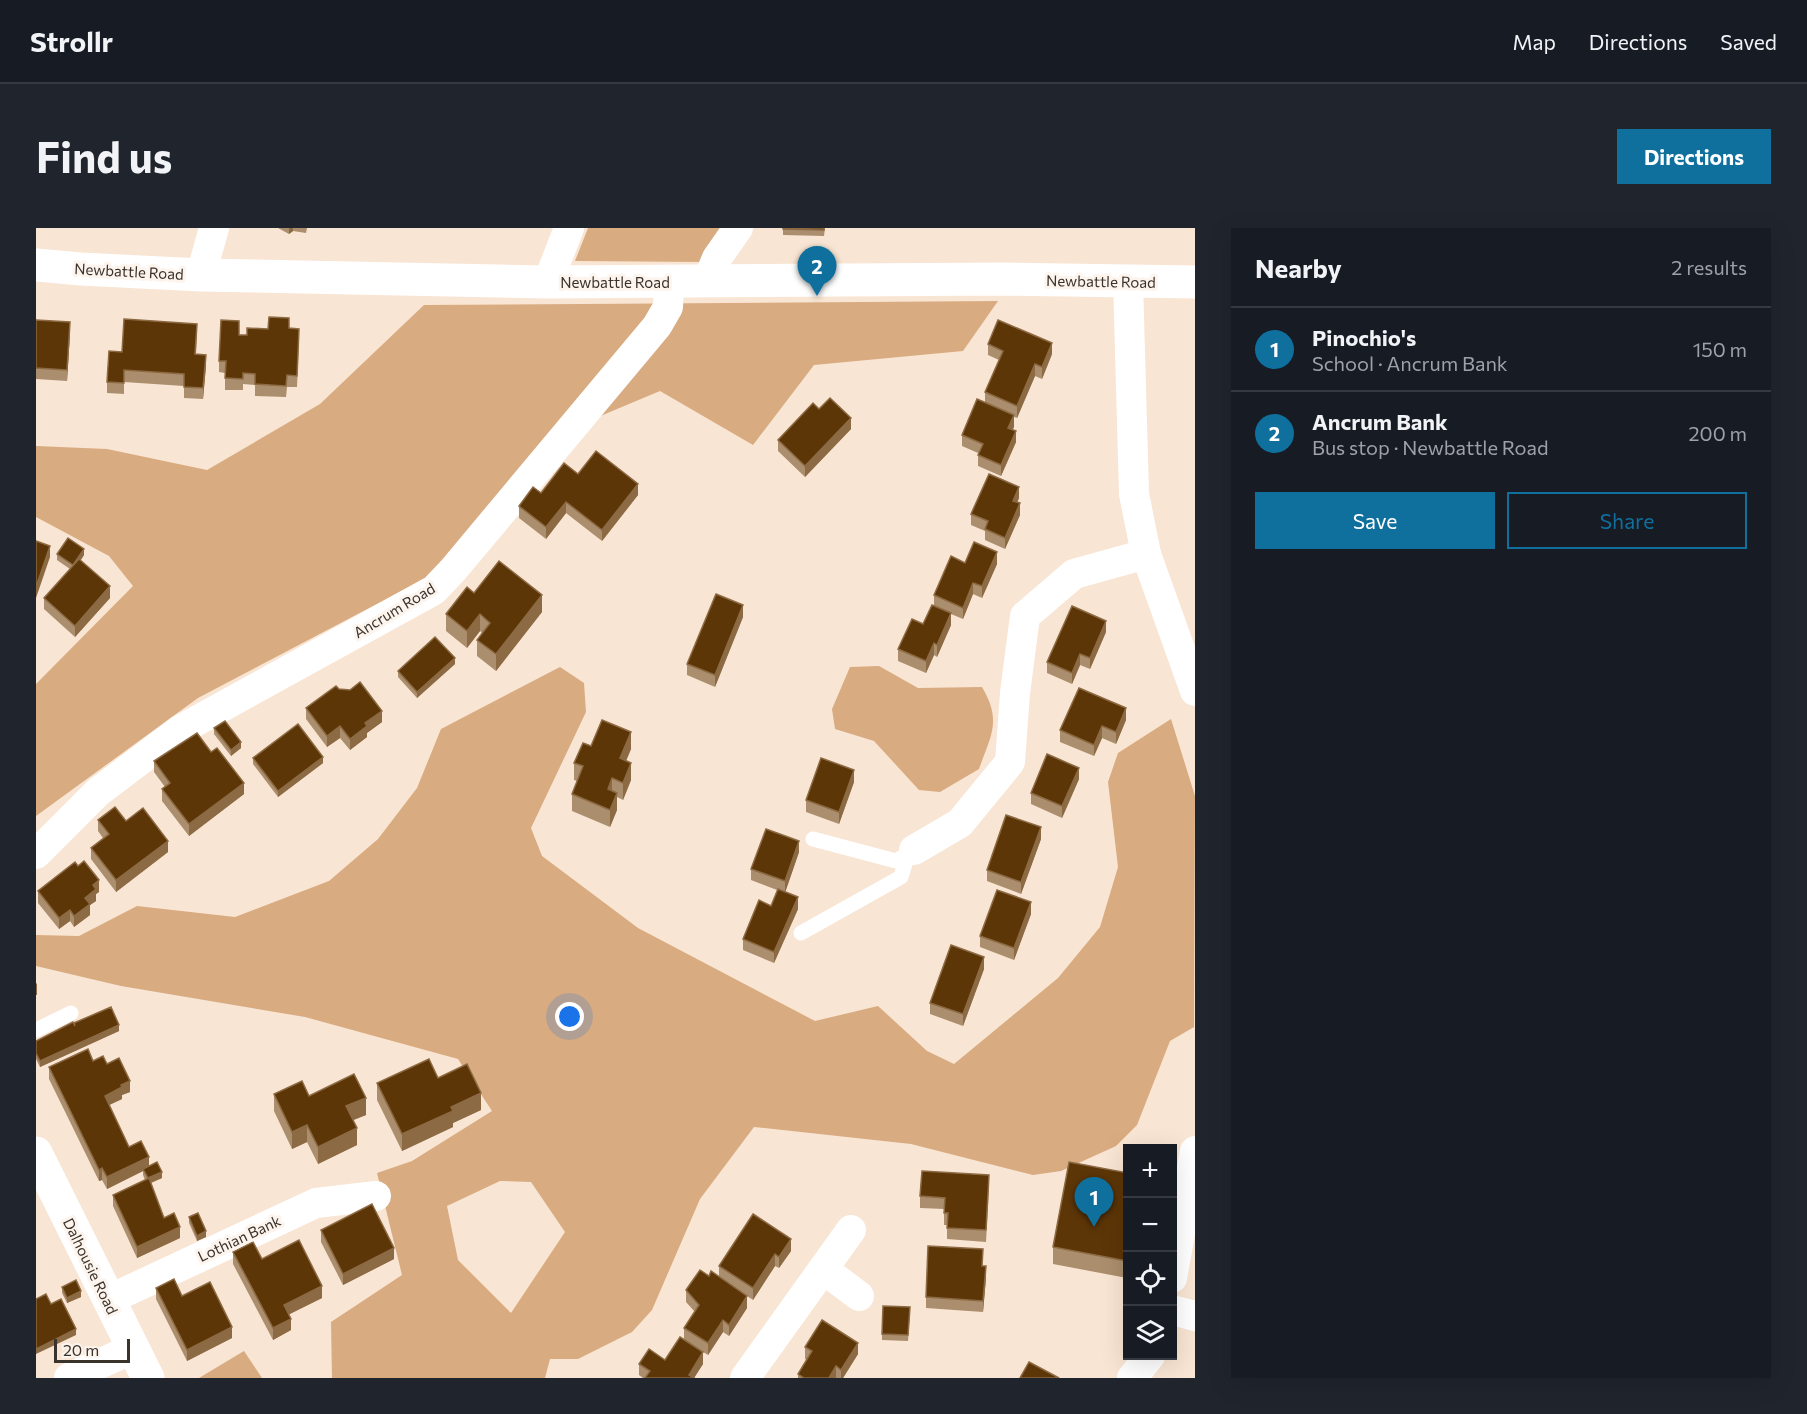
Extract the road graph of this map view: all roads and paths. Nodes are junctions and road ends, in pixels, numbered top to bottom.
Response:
1 (214, 228) edge
2 (569, 228) edge
3 (738, 228) edge
4 (36, 264) edge
5 (201, 275) junction
6 (1128, 281) junction
7 (556, 282) junction
8 (707, 282) junction
9 (1195, 282) edge
10 (669, 283) junction
11 (1146, 554) junction
12 (1195, 691) edge
13 (813, 840) dead end
14 (911, 852) junction
15 (36, 854) edge
16 (801, 933) dead end
17 (71, 1013) dead end
18 (36, 1030) edge
19 (1195, 1150) edge
20 (36, 1153) edge
21 (376, 1196) dead end
22 (851, 1230) dead end
23 (1177, 1255) edge
24 (823, 1269) junction
25 (859, 1296) dead end
26 (108, 1300) junction
27 (1177, 1311) edge
28 (1195, 1316) edge
29 (132, 1349) junction
30 (1147, 1360) edge
31 (69, 1378) edge
32 (148, 1378) edge
33 (745, 1378) edge
34 (1132, 1378) edge

1 - 5 street
2 - 7 street
3 - 8 street
4 - 5 main road, Newbattle Road
5 - 7 main road, Newbattle Road
6 - 8 main road, Newbattle Road
6 - 9 main road, Newbattle Road
6 - 11 street
7 - 10 main road, Newbattle Road
8 - 10 main road, Newbattle Road
10 - 15 street, Ancrum Road
11 - 12 street
11 - 14 street
13 - 14 lane
14 - 16 lane
17 - 18 lane
19 - 23 street
20 - 26 main road, Dalhousie Road
21 - 26 street, Lothian Bank
22 - 24 street
24 - 25 street
24 - 33 street
26 - 29 main road, Dalhousie Road
27 - 28 street
29 - 31 street
29 - 32 main road, Dalhousie Road
30 - 34 street

